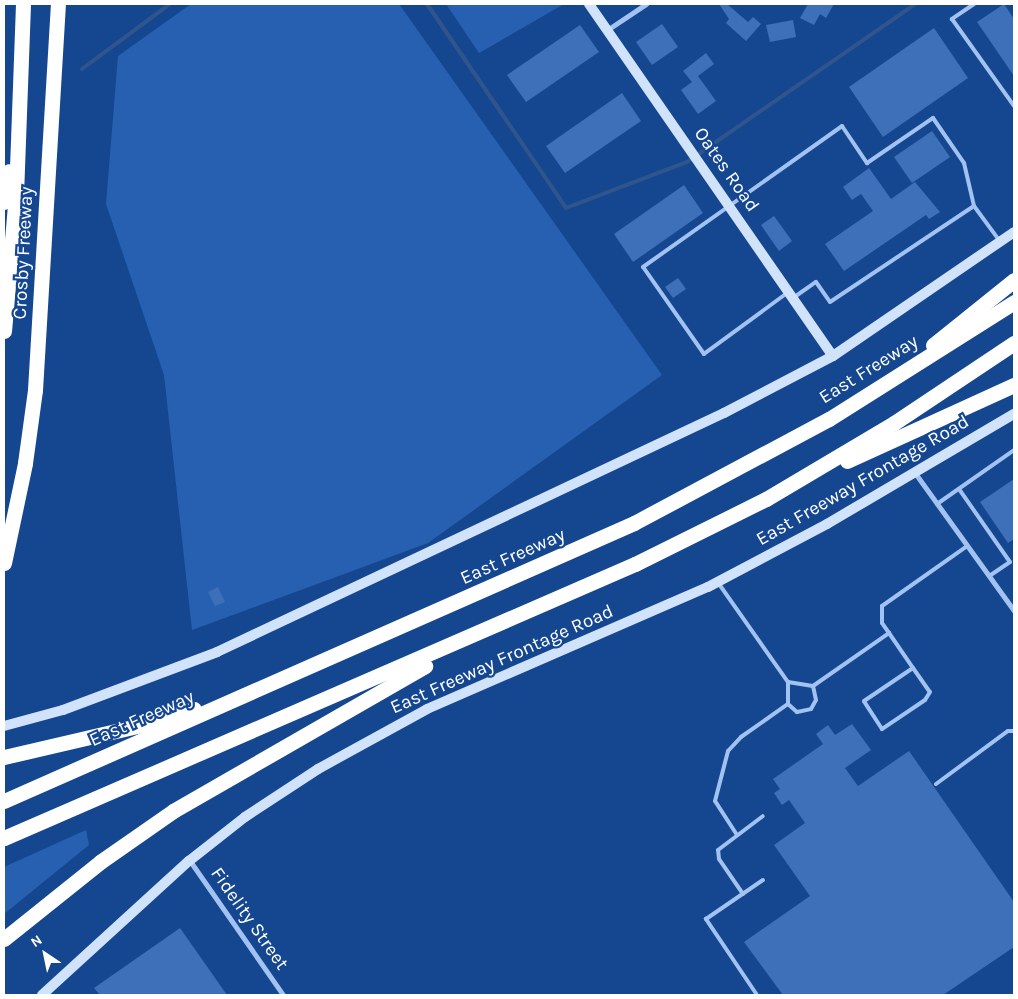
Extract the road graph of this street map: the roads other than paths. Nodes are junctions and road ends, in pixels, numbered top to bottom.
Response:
1 (23, 4) edge
2 (58, 4) edge
3 (589, 4) edge
4 (646, 4) edge
5 (974, 4) edge
6 (607, 30) junction
7 (20, 103) junction
8 (1014, 106) edge
9 (4, 202) edge
10 (729, 205) junction
11 (974, 206) junction
12 (1014, 232) edge
13 (1000, 241) junction
14 (1014, 280) edge
15 (791, 295) junction
16 (1014, 302) edge
17 (4, 331) edge
18 (1014, 343) edge
19 (833, 356) junction
20 (1014, 385) edge
21 (872, 392) junction
22 (1014, 414) edge
23 (1014, 450) edge
24 (915, 473) junction
25 (959, 488) junction
26 (766, 499) junction
27 (937, 504) junction
28 (967, 546) junction
29 (1012, 560) edge
30 (4, 563) edge
31 (989, 576) junction
32 (718, 582) junction
33 (1014, 611) edge
34 (494, 627) junction
35 (889, 633) junction
36 (322, 662) junction
37 (913, 668) junction
38 (788, 682) junction
39 (813, 686) junction
40 (788, 704) junction
41 (4, 726) edge
42 (1014, 731) edge
43 (4, 757) edge
44 (936, 784) dead end
45 (4, 801) edge
46 (763, 816) dead end
47 (736, 835) junction
48 (4, 838) edge
49 (189, 861) junction
50 (763, 880) dead end
51 (743, 894) junction
52 (4, 939) edge
53 (42, 995) edge
54 (283, 995) edge
55 (757, 995) edge

1 - 7 highway, Crosby Freeway
2 - 30 highway, Crosby Freeway
3 - 6 main road, Oates Road
4 - 6 street
5 - 8 lane
6 - 10 main road, Oates Road
7 - 9 highway
7 - 17 highway, Crosby Freeway
10 - 11 lane
10 - 15 main road, Oates Road
10 - 15 lane
11 - 13 lane
11 - 15 lane
12 - 13 main road
13 - 19 main road
14 - 21 highway
15 - 19 main road, Oates Road
16 - 21 highway, East Freeway
18 - 26 highway
19 - 41 main road
20 - 26 highway
21 - 36 highway, East Freeway
22 - 24 main road, East Freeway Frontage Road
23 - 25 lane
24 - 27 street
24 - 32 main road, East Freeway Frontage Road
25 - 27 lane
25 - 29 lane
26 - 34 highway
27 - 28 street
28 - 31 street
28 - 35 lane
29 - 31 lane
31 - 33 street
32 - 38 lane
32 - 49 main road, East Freeway Frontage Road
34 - 48 highway
34 - 52 highway
35 - 37 lane
35 - 39 lane
36 - 43 highway
36 - 45 highway, East Freeway
37 - 37 lane
38 - 39 lane
38 - 40 lane
39 - 40 lane
40 - 47 lane
42 - 44 lane
46 - 47 lane
47 - 51 lane
49 - 53 main road, East Freeway Frontage Road
49 - 54 street, Fidelity Street
50 - 51 lane
51 - 55 lane

